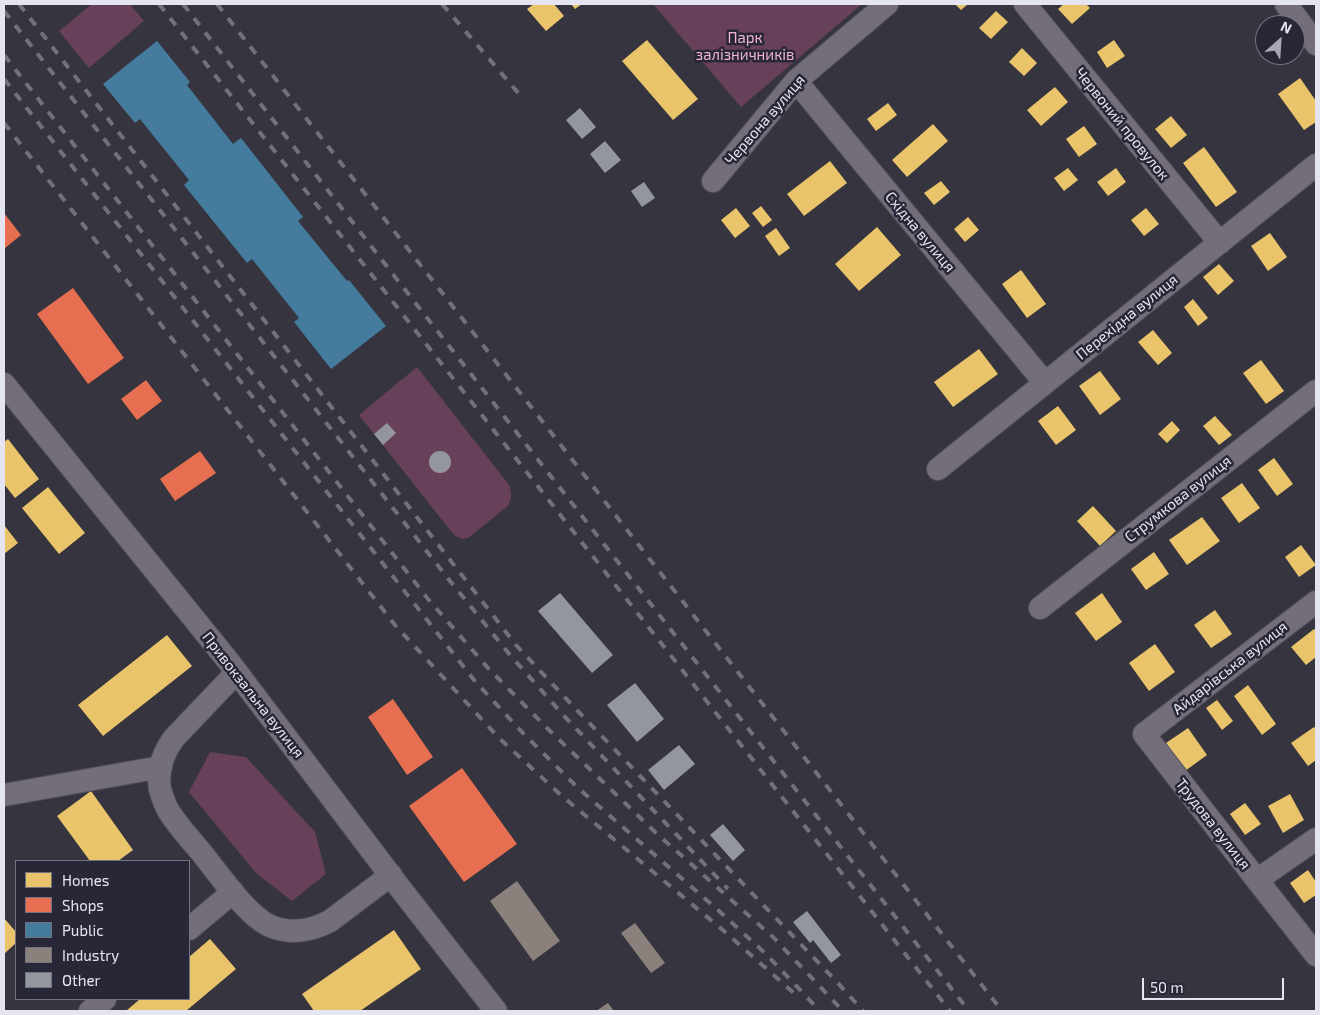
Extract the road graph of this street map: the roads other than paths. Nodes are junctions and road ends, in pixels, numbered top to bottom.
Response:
1 (888, 4) edge
2 (1024, 4) edge
3 (1286, 4) edge
4 (1316, 44) edge
5 (796, 81) junction
6 (1312, 177) edge
7 (713, 181) dead end
8 (1220, 243) junction
9 (1045, 382) junction
10 (4, 384) edge
11 (1316, 391) edge
12 (938, 469) dead end
13 (1316, 604) edge
14 (1040, 608) dead end
15 (236, 673) junction
16 (1144, 734) joint
17 (160, 767) junction
18 (4, 795) edge
19 (1316, 839) edge
20 (391, 876) junction
21 (1257, 880) junction
22 (233, 892) junction
23 (190, 928) edge
24 (1316, 954) edge
25 (104, 1000) edge
26 (90, 1011) edge
27 (496, 1011) edge

1 - 5 street, Червона вулиця
2 - 8 street, Червоний провулок
3 - 4 street
5 - 7 street, Червона вулиця
5 - 9 street, Східна вулиця
6 - 8 street, Перехідна вулиця
8 - 9 street, Перехідна вулиця
9 - 12 street, Перехідна вулиця
10 - 15 street, Привокзальна вулиця
11 - 14 street, Струмкова вулиця
13 - 16 street, Айдарівська вулиця
15 - 17 street
15 - 20 street, Привокзальна вулиця
16 - 21 street, Трудова вулиця
17 - 18 street
17 - 22 street
19 - 21 street, Трудова вулиця
20 - 22 street
20 - 27 street, Привокзальна вулиця
21 - 24 street
22 - 23 street
25 - 26 street

